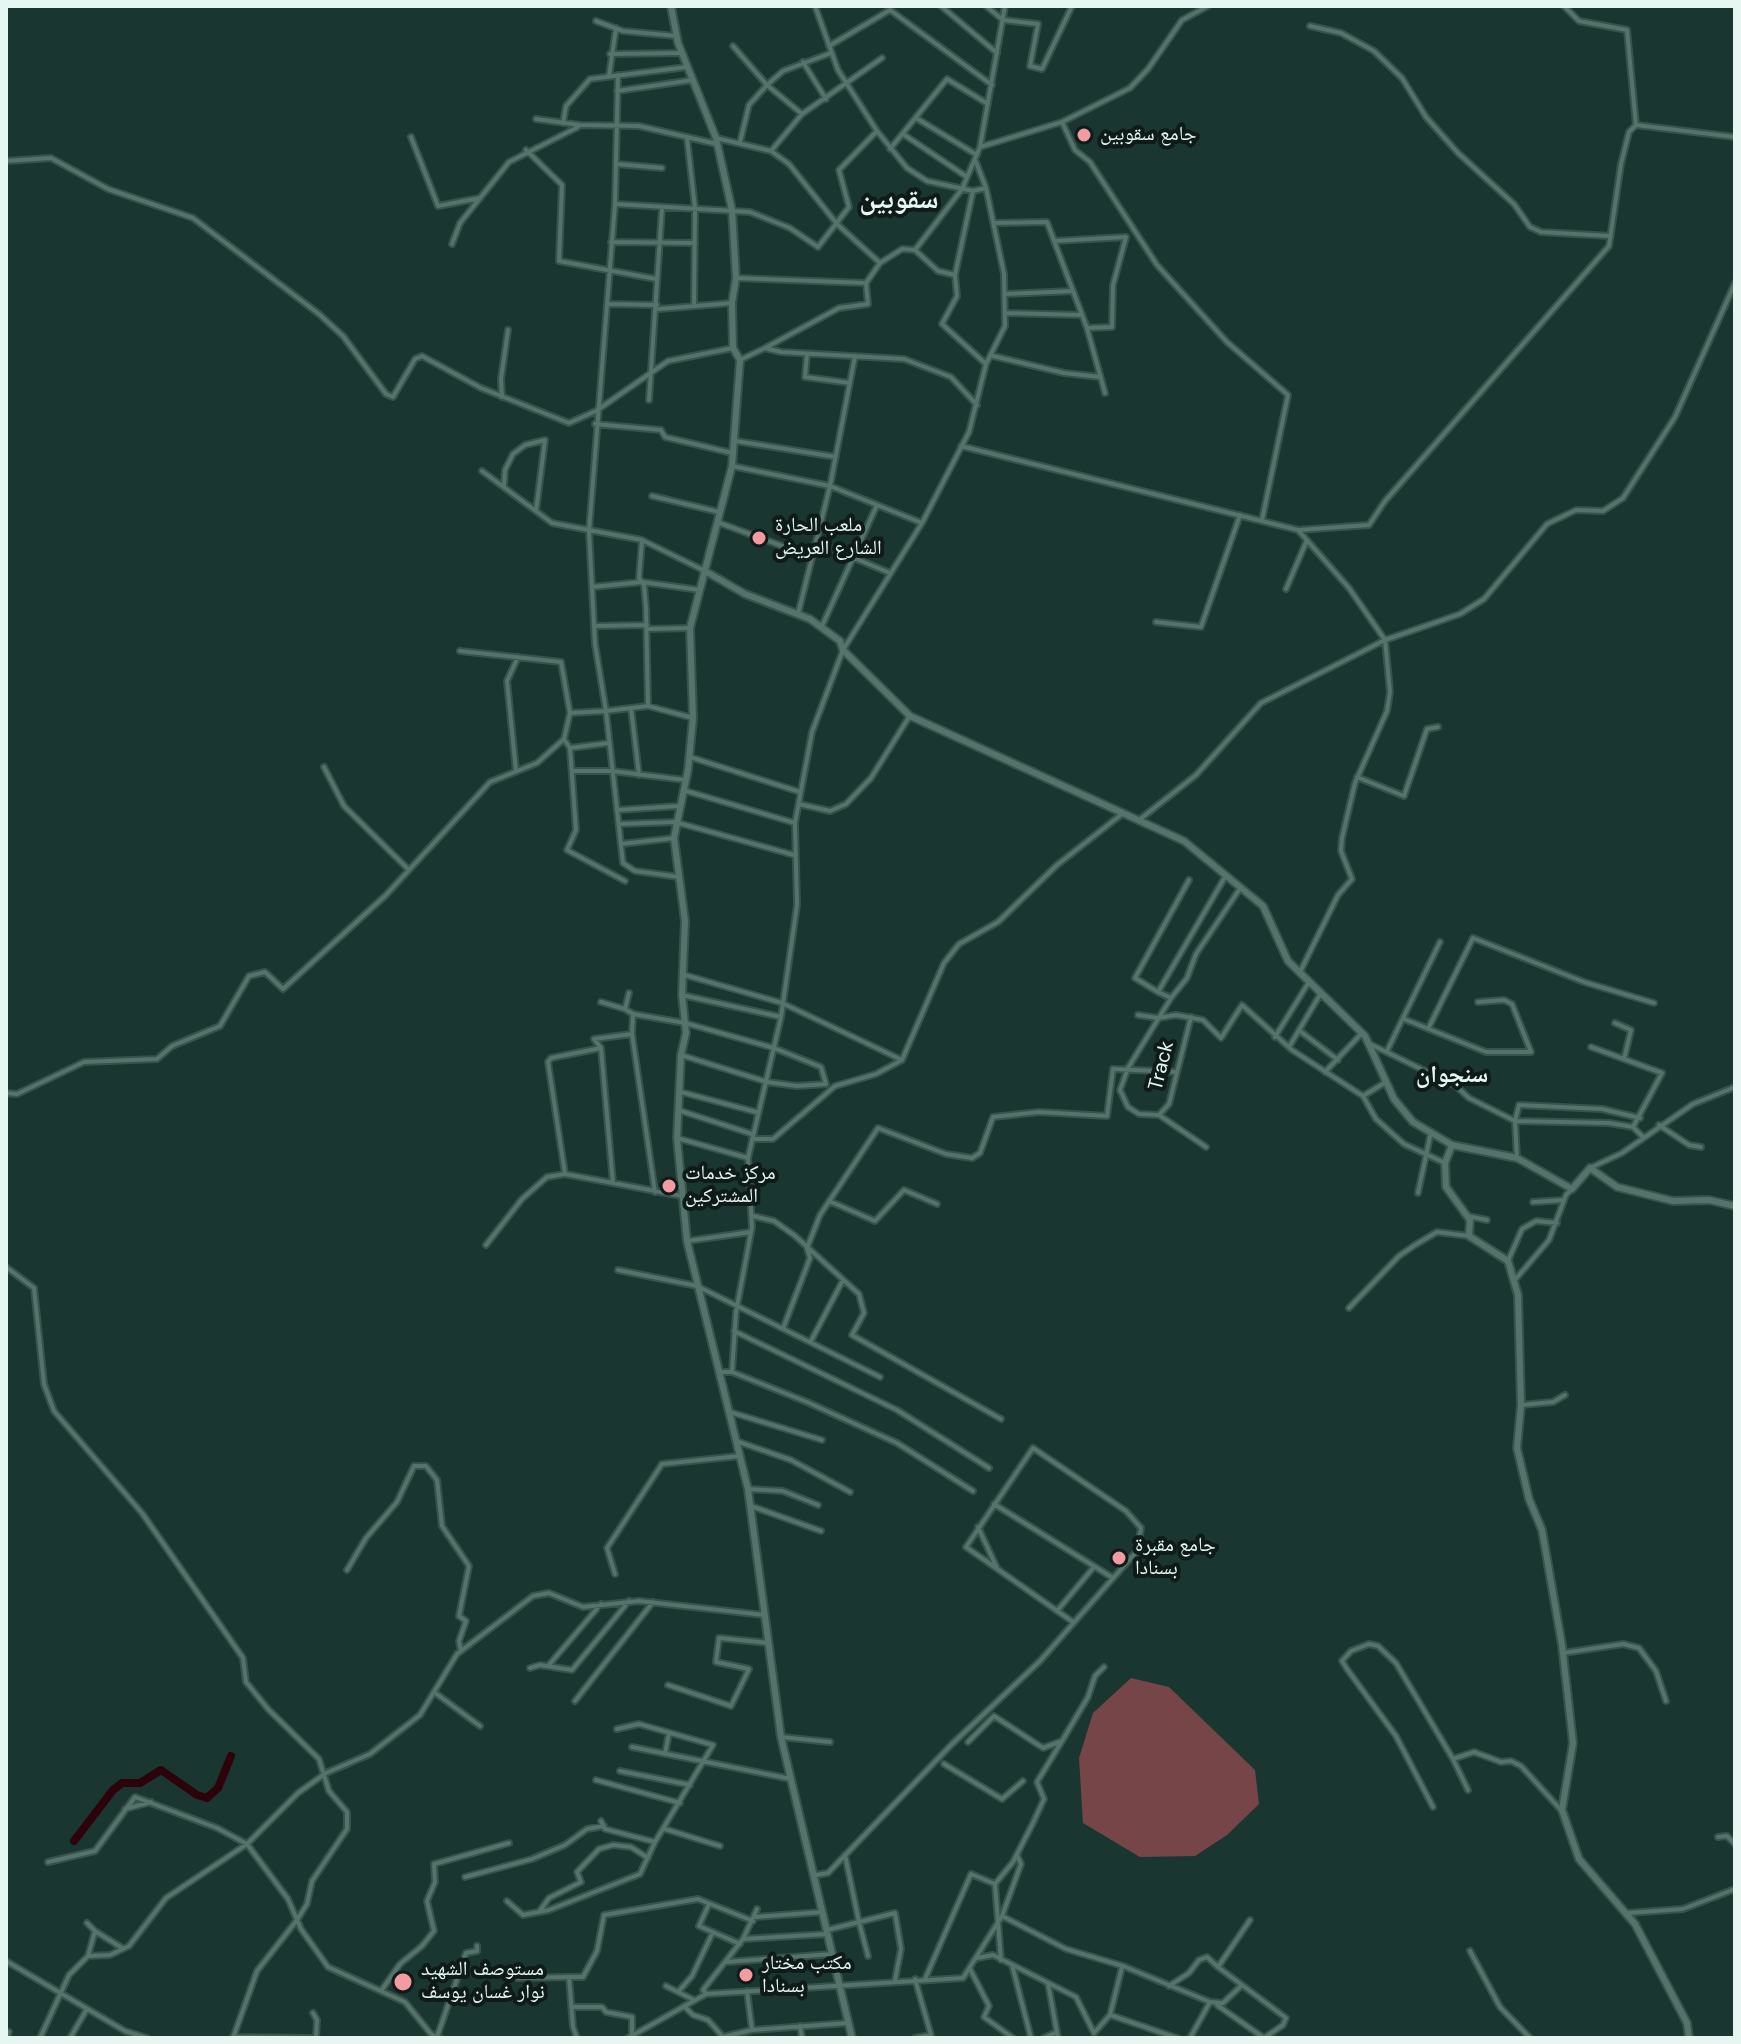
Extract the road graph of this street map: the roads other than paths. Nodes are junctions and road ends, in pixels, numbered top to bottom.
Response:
1 (671, 6) edge
2 (815, 6) edge
3 (941, 6) edge
4 (986, 6) edge
5 (1005, 6) edge
6 (1072, 6) edge
7 (1210, 6) edge
8 (1564, 6) edge
9 (1003, 20) junction
10 (596, 21) dead end
11 (1310, 26) dead end
12 (616, 28) junction
13 (676, 36) junction
14 (733, 46) dead end
15 (828, 46) junction
16 (681, 53) junction
17 (831, 53) junction
18 (997, 53) junction
19 (610, 54) junction
20 (882, 58) dead end
21 (803, 62) junction
22 (687, 67) junction
23 (618, 75) junction
24 (609, 76) junction
25 (693, 80) junction
26 (847, 84) junction
27 (767, 85) junction
28 (992, 85) junction
29 (617, 91) junction
30 (826, 99) junction
31 (989, 104) junction
32 (802, 114) junction
33 (916, 118) junction
34 (536, 119) dead end
35 (1062, 122) junction
36 (563, 123) junction
37 (618, 124) junction
38 (580, 125) junction
39 (1636, 125) junction
40 (877, 131) junction
41 (903, 134) junction
42 (411, 137) dead end
43 (1735, 137) edge
44 (687, 138) junction
45 (716, 141) junction
46 (740, 142) junction
47 (980, 147) junction
48 (890, 149) junction
49 (526, 150) junction
50 (771, 151) junction
51 (977, 155) junction
52 (6, 161) edge
53 (976, 162) junction
54 (616, 164) junction
55 (662, 168) dead end
56 (968, 178) junction
57 (986, 188) junction
58 (962, 189) junction
59 (973, 191) junction
60 (480, 198) junction
61 (615, 204) junction
62 (662, 207) junction
63 (695, 208) junction
64 (732, 210) junction
65 (994, 223) junction
66 (837, 224) junction
67 (1610, 236) junction
68 (1054, 241) junction
69 (611, 242) junction
70 (660, 242) junction
71 (695, 243) junction
72 (452, 244) dead end
73 (915, 250) junction
74 (880, 263) junction
75 (608, 269) junction
76 (955, 275) junction
77 (736, 278) junction
78 (656, 279) junction
79 (866, 283) junction
80 (1735, 283) edge
81 (1073, 291) junction
82 (1005, 294) junction
83 (732, 303) junction
84 (607, 304) junction
85 (694, 306) junction
86 (658, 307) junction
87 (1006, 313) junction
88 (1082, 315) junction
89 (1087, 328) junction
90 (508, 330) dead end
91 (733, 348) junction
92 (765, 348) junction
93 (807, 354) junction
94 (855, 356) junction
95 (993, 356) junction
96 (740, 360) junction
97 (986, 364) junction
98 (653, 371) junction
99 (1100, 377) junction
100 (850, 383) junction
101 (1105, 393) dead end
102 (502, 397) junction
103 (649, 400) dead end
104 (977, 405) junction
105 (596, 411) junction
106 (595, 424) junction
107 (736, 441) junction
108 (961, 446) junction
109 (735, 453) junction
110 (836, 457) junction
111 (732, 466) junction
112 (482, 471) dead end
113 (830, 486) junction
114 (504, 487) junction
115 (652, 496) dead end
116 (877, 505) junction
117 (536, 511) junction
118 (719, 512) junction
119 (1240, 515) junction
120 (1262, 521) junction
121 (717, 522) junction
122 (922, 523) junction
123 (1298, 530) junction
124 (589, 531) junction
125 (642, 540) junction
126 (1307, 540) junction
127 (816, 542) junction
128 (812, 557) junction
129 (855, 559) junction
130 (705, 571) junction
131 (890, 573) junction
132 (642, 582) junction
133 (592, 587) junction
134 (1286, 589) dead end
135 (700, 590) junction
136 (798, 614) junction
137 (1156, 622) dead end
138 (594, 626) junction
139 (647, 627) junction
140 (690, 628) junction
141 (821, 628) junction
142 (1385, 640) junction
143 (843, 650) junction
144 (460, 651) dead end
145 (518, 657) junction
146 (648, 706) junction
147 (631, 708) junction
148 (606, 711) junction
149 (570, 713) junction
150 (910, 716) junction
151 (693, 718) junction
152 (1438, 727) dead end
153 (564, 739) junction
154 (609, 743) junction
155 (570, 748) junction
156 (690, 757) junction
157 (324, 767) dead end
158 (516, 771) junction
159 (572, 771) junction
160 (612, 771) junction
161 (639, 775) junction
162 (1357, 777) junction
163 (686, 780) junction
164 (683, 790) junction
165 (800, 792) junction
166 (799, 804) junction
167 (679, 806) junction
168 (617, 810) junction
169 (1122, 814) junction
170 (1139, 820) junction
171 (675, 822) junction
172 (795, 823) junction
173 (619, 824) junction
174 (674, 838) junction
175 (621, 844) junction
176 (794, 855) junction
177 (408, 869) junction
178 (679, 877) junction
179 (1225, 877) junction
180 (1189, 880) dead end
181 (625, 881) dead end
182 (1241, 887) junction
183 (1440, 942) dead end
184 (1300, 972) junction
185 (685, 975) junction
186 (1310, 981) junction
187 (1158, 992) junction
188 (629, 993) dead end
189 (1321, 993) junction
190 (682, 995) junction
191 (1171, 998) junction
192 (601, 1002) dead end
193 (1478, 1002) dead end
194 (782, 1003) junction
195 (1654, 1003) dead end
196 (625, 1009) junction
197 (633, 1014) junction
198 (1138, 1015) dead end
199 (781, 1017) junction
200 (1191, 1017) junction
201 (1158, 1018) junction
202 (1404, 1019) junction
203 (685, 1023) junction
204 (1615, 1023) dead end
205 (1428, 1029) junction
206 (1300, 1031) junction
207 (1362, 1033) junction
208 (632, 1034) junction
209 (1275, 1037) junction
210 (1368, 1043) junction
211 (1289, 1047) junction
212 (1591, 1047) dead end
213 (601, 1048) junction
214 (774, 1048) junction
215 (1386, 1052) junction
216 (681, 1055) junction
217 (1624, 1059) junction
218 (902, 1060) junction
219 (1338, 1060) junction
220 (1128, 1068) junction
221 (1176, 1072) junction
222 (1325, 1072) junction
223 (767, 1082) junction
224 (1386, 1082) junction
225 (826, 1084) junction
226 (835, 1086) junction
227 (1735, 1087) edge
228 (678, 1092) junction
229 (6, 1093) edge
230 (1363, 1096) junction
231 (678, 1110) junction
232 (756, 1112) junction
233 (1159, 1115) junction
234 (1640, 1118) junction
235 (1515, 1121) junction
236 (1659, 1125) junction
237 (1633, 1127) junction
238 (1431, 1132) junction
239 (752, 1137) junction
240 (1643, 1137) junction
241 (677, 1138) junction
242 (1452, 1145) junction
243 (1206, 1147) dead end
244 (1701, 1147) dead end
245 (1425, 1153) junction
246 (748, 1158) junction
247 (1517, 1158) junction
248 (1445, 1163) junction
249 (1590, 1168) junction
250 (565, 1174) junction
251 (613, 1183) junction
252 (1572, 1189) junction
253 (655, 1192) junction
254 (1418, 1193) dead end
255 (682, 1196) junction
256 (1564, 1200) junction
257 (829, 1201) junction
258 (1533, 1202) dead end
259 (937, 1204) dead end
260 (1735, 1206) edge
261 (752, 1216) junction
262 (1467, 1216) junction
263 (1487, 1220) dead end
264 (1557, 1223) junction
265 (751, 1232) junction
266 (1469, 1236) junction
267 (687, 1241) junction
268 (486, 1245) dead end
269 (807, 1248) junction
270 (1508, 1261) junction
271 (6, 1267) edge
272 (618, 1270) dead end
273 (843, 1280) junction
274 (1514, 1281) junction
275 (697, 1286) junction
276 (738, 1303) junction
277 (1349, 1308) dead end
278 (784, 1326) junction
279 (734, 1331) junction
280 (811, 1341) junction
281 (718, 1372) junction
282 (732, 1372) junction
283 (880, 1377) dead end
284 (1565, 1395) dead end
285 (1521, 1405) junction
286 (728, 1411) junction
287 (1001, 1419) dead end
288 (734, 1440) junction
289 (822, 1440) dead end
290 (740, 1456) junction
291 (989, 1468) dead end
292 (748, 1489) junction
293 (973, 1491) dead end
294 (850, 1492) dead end
295 (994, 1504) junction
296 (818, 1505) dead end
297 (751, 1506) junction
298 (978, 1527) junction
299 (821, 1531) dead end
300 (1093, 1568) junction
301 (998, 1569) junction
302 (347, 1570) dead end
303 (615, 1574) dead end
304 (1113, 1578) junction
305 (629, 1601) junction
306 (653, 1602) junction
307 (601, 1604) junction
308 (1057, 1611) junction
309 (767, 1616) junction
310 (1073, 1622) junction
311 (769, 1643) junction
312 (461, 1651) junction
313 (1563, 1653) junction
314 (548, 1666) junction
315 (1104, 1667) dead end
316 (530, 1668) dead end
317 (668, 1685) dead end
318 (434, 1692) junction
319 (575, 1701) dead end
320 (1666, 1701) dead end
321 (981, 1716) junction
322 (989, 1721) junction
323 (480, 1726) dead end
324 (617, 1729) dead end
325 (669, 1733) junction
326 (962, 1734) junction
327 (781, 1737) junction
328 (1062, 1741) junction
329 (830, 1742) dead end
330 (632, 1747) dead end
331 (665, 1754) junction
332 (1453, 1759) junction
333 (704, 1762) junction
334 (944, 1764) dead end
335 (620, 1771) dead end
336 (326, 1773) junction
337 (791, 1779) junction
338 (596, 1780) dead end
339 (1023, 1781) dead end
340 (690, 1785) junction
341 (1468, 1790) dead end
342 (153, 1802) junction
343 (680, 1803) junction
344 (1433, 1807) dead end
345 (125, 1809) junction
346 (1562, 1810) junction
347 (665, 1829) junction
348 (1718, 1837) dead end
349 (655, 1842) junction
350 (509, 1843) dead end
351 (247, 1844) junction
352 (1735, 1844) edge
353 (720, 1846) dead end
354 (1017, 1854) junction
355 (845, 1855) junction
356 (648, 1858) junction
357 (48, 1862) dead end
358 (816, 1875) junction
359 (465, 1877) dead end
360 (995, 1884) junction
361 (1735, 1889) edge
362 (507, 1901) dead end
363 (709, 1904) junction
364 (757, 1909) dead end
365 (539, 1912) junction
366 (823, 1912) junction
367 (1628, 1913) junction
368 (1002, 1916) junction
369 (754, 1919) junction
370 (297, 1920) junction
371 (1250, 1920) dead end
372 (859, 1922) junction
373 (87, 1923) dead end
374 (996, 1926) junction
375 (95, 1931) junction
376 (713, 1932) junction
377 (827, 1932) junction
378 (741, 1941) junction
379 (477, 1946) dead end
380 (123, 1949) junction
381 (1470, 1951) dead end
382 (832, 1954) junction
383 (88, 1956) junction
384 (868, 1956) dead end
385 (977, 1958) junction
386 (1001, 1960) junction
387 (6, 1961) edge
388 (726, 1962) junction
389 (1012, 1965) junction
390 (1123, 1966) junction
391 (1218, 1967) junction
392 (970, 1969) junction
393 (569, 1977) junction
394 (518, 1978) dead end
395 (915, 1979) junction
396 (925, 1979) junction
397 (895, 1980) junction
398 (1048, 1983) junction
399 (839, 1985) junction
400 (1242, 1985) junction
401 (666, 1986) dead end
402 (1169, 1986) junction
403 (381, 1991) junction
404 (747, 1991) junction
405 (678, 1992) junction
406 (63, 1993) junction
407 (706, 1994) junction
408 (694, 2000) junction
409 (1210, 2002) junction
410 (1217, 2005) junction
411 (684, 2006) junction
412 (572, 2007) junction
413 (88, 2008) junction
414 (313, 2013) dead end
415 (1110, 2015) junction
416 (848, 2023) junction
417 (800, 2026) junction
418 (752, 2030) junction
419 (6, 2031) edge
420 (744, 2031) junction
421 (431, 2034) junction
422 (1058, 2035) edge
423 (1095, 2035) edge
424 (134, 2036) edge
425 (233, 2037) edge
426 (438, 2037) edge
427 (630, 2037) edge
428 (6, 2038) edge
429 (40, 2038) edge
430 (70, 2038) edge
431 (147, 2038) edge
432 (310, 2038) edge
433 (316, 2038) edge
434 (424, 2038) edge
435 (577, 2038) edge
436 (747, 2038) edge
437 (802, 2038) edge
438 (852, 2038) edge
439 (918, 2038) edge
440 (1013, 2038) edge
441 (1031, 2038) edge
442 (1044, 2038) edge
443 (1177, 2038) edge
444 (1191, 2038) edge
445 (1264, 2038) edge
446 (1530, 2038) edge
447 (1689, 2038) edge

1 - 13 street
2 - 15 street
3 - 18 street
4 - 9 street
5 - 9 street
6 - 9 street
7 - 35 street
8 - 39 street
9 - 18 street
10 - 12 street
11 - 67 street
12 - 13 street
12 - 19 street
13 - 16 street
14 - 27 street
15 - 17 street
15 - 28 street
16 - 19 street
16 - 22 street
17 - 21 street
17 - 26 street
18 - 28 street
19 - 24 street
20 - 26 street
21 - 27 street
21 - 30 street
22 - 23 street
22 - 25 street
23 - 24 street
23 - 29 street
24 - 36 street
25 - 29 street
25 - 45 street
26 - 30 street
26 - 40 street
27 - 32 street
27 - 46 street
28 - 31 street
29 - 37 street
30 - 32 street
31 - 33 street
31 - 47 street
32 - 50 street
33 - 41 street
33 - 51 street
34 - 36 street
35 - 47 street
35 - 120 street
36 - 38 street
37 - 38 street
37 - 44 street
37 - 54 street
38 - 49 street
39 - 43 street
39 - 67 street
40 - 48 street
40 - 66 street
41 - 48 street
41 - 56 street
42 - 60 street
44 - 45 street
44 - 63 street
45 - 46 street
45 - 64 street
46 - 50 street
47 - 51 street
48 - 58 street
49 - 60 street
49 - 75 street
50 - 66 street
51 - 53 street
52 - 102 street
53 - 56 street
53 - 57 street
54 - 55 street
54 - 61 street
56 - 58 street
57 - 59 street
57 - 65 street
58 - 59 street
58 - 73 street
59 - 76 street
60 - 72 street
61 - 62 street
61 - 69 street
62 - 63 street
62 - 70 street
63 - 64 street
63 - 71 street
64 - 66 street
64 - 77 street
65 - 68 street
65 - 82 street
66 - 74 street
67 - 123 street
68 - 81 street
68 - 89 street
69 - 70 street
69 - 75 street
70 - 71 street
70 - 78 street
71 - 85 street
73 - 74 street
73 - 76 street
74 - 79 street
75 - 78 street
75 - 84 street
76 - 97 street
77 - 79 street
77 - 83 street
78 - 86 street
79 - 92 street
80 - 142 street
81 - 82 street
81 - 88 street
82 - 87 street
83 - 85 street
83 - 91 street
84 - 86 street
84 - 105 street
85 - 86 street
86 - 98 street
87 - 88 street
87 - 95 street
88 - 89 street
89 - 99 street
90 - 102 street
91 - 96 street
91 - 98 street
92 - 93 street
92 - 96 street
93 - 94 street
93 - 100 street
94 - 100 street
94 - 104 street
95 - 97 street
95 - 99 street
96 - 107 street
97 - 104 street
98 - 103 street
98 - 105 street
99 - 101 street
100 - 110 street
102 - 105 street
104 - 108 street
105 - 106 street
106 - 109 street
106 - 124 street
107 - 109 street
107 - 110 street
108 - 119 street
108 - 122 street
109 - 111 street
110 - 113 street
111 - 113 street
111 - 118 street
112 - 114 street
113 - 116 street
113 - 127 street
114 - 117 street
114 - 117 street
115 - 118 street
116 - 122 street
116 - 129 street
117 - 124 street
118 - 121 street
119 - 120 street
119 - 137 street
120 - 123 street
121 - 128 street
121 - 130 street
122 - 131 street
123 - 126 street
124 - 125 street
124 - 133 street
125 - 130 street
125 - 132 street
126 - 134 street
126 - 142 street
127 - 128 street
127 - 129 street
128 - 136 street
129 - 131 street
129 - 141 street
130 - 135 street
130 - 136 street
131 - 143 street
132 - 133 street
132 - 135 street
132 - 139 street
133 - 138 street
135 - 140 street
136 - 141 street
138 - 139 street
138 - 148 street
139 - 140 street
139 - 146 street
140 - 151 street
141 - 143 street
142 - 162 street
142 - 170 street
143 - 150 street
143 - 165 street
144 - 145 street
145 - 149 street
145 - 158 street
146 - 147 street
146 - 151 street
147 - 148 street
147 - 161 street
148 - 149 street
148 - 154 street
149 - 153 street
150 - 166 street
150 - 169 street
151 - 156 street
152 - 162 street
153 - 155 street
153 - 158 street
154 - 155 street
154 - 160 street
155 - 159 street
156 - 163 street
156 - 165 street
157 - 177 street
158 - 177 street
159 - 160 street
159 - 181 street
160 - 161 street
160 - 168 street
161 - 163 street
162 - 184 street
163 - 164 street
164 - 167 street
164 - 172 street
165 - 166 street
166 - 172 street
167 - 168 street
167 - 171 street
168 - 173 street
169 - 170 street
169 - 218 street
170 - 179 street
171 - 173 street
171 - 174 street
171 - 176 street
172 - 176 street
173 - 175 street
174 - 175 street
174 - 178 street
175 - 178 street
176 - 194 street
177 - 229 street
178 - 185 street
179 - 182 street
179 - 187 street
180 - 187 street
182 - 184 street
182 - 191 street
183 - 202 street
184 - 186 street
185 - 190 street
185 - 194 street
186 - 189 street
186 - 209 street
187 - 191 street
188 - 196 street
189 - 206 street
189 - 207 street
190 - 199 street
190 - 203 street
191 - 201 street
192 - 196 street
193 - 205 street
194 - 199 street
194 - 218 street
195 - 205 street
196 - 197 street
197 - 203 street
197 - 208 street
198 - 201 street
199 - 214 street
200 - 201 street
200 - 209 street
200 - 221 street, Track
201 - 220 street
202 - 205 street
202 - 215 street
203 - 214 street
203 - 216 street
204 - 217 street
206 - 211 street
206 - 219 street
207 - 210 street
207 - 219 street
208 - 213 street
208 - 253 street
209 - 211 street
210 - 215 street
210 - 224 street
211 - 222 street
212 - 217 street
213 - 250 street
213 - 251 street
214 - 223 street
214 - 225 street
215 - 235 street
216 - 223 street
216 - 228 street
217 - 234 street
218 - 226 street
219 - 222 street
220 - 221 street
220 - 233 street, Track
220 - 257 street
221 - 233 street, Track
222 - 230 street
223 - 225 street
223 - 232 street
224 - 230 street
224 - 238 street
225 - 226 street
226 - 239 street
227 - 236 street
228 - 231 street
228 - 232 street
230 - 245 street
231 - 239 street
231 - 241 street
232 - 239 street
233 - 243 street
234 - 235 street
234 - 237 street
235 - 237 street
235 - 247 street
236 - 240 street
236 - 244 street
237 - 240 street
238 - 242 street
238 - 245 street
239 - 246 street
240 - 249 street
241 - 246 street
241 - 255 street
242 - 247 street
242 - 248 street
245 - 248 street
245 - 254 street
246 - 261 street
247 - 252 street
248 - 262 street
249 - 252 street
249 - 260 street
250 - 251 street
250 - 268 street
251 - 253 street
252 - 256 street
253 - 255 street
255 - 267 street
256 - 258 street
256 - 264 street
257 - 259 street
257 - 269 street
261 - 265 street
261 - 269 street
262 - 263 street
262 - 266 street
264 - 270 street
264 - 274 street
265 - 267 street
265 - 276 street
266 - 270 street
266 - 277 street
267 - 275 street
269 - 273 street
269 - 278 street
270 - 274 street
271 - 336 street
272 - 275 street
273 - 280 street
273 - 287 street
274 - 285 street
275 - 276 street
275 - 281 street
276 - 278 street
276 - 279 street
278 - 280 street
279 - 282 street
279 - 291 street
280 - 283 street
281 - 282 street
281 - 286 street
282 - 293 street
284 - 285 street
285 - 313 street
286 - 288 street
286 - 289 street
288 - 290 street
288 - 294 street
290 - 292 street
290 - 303 street
292 - 296 street
292 - 297 street
295 - 298 street
295 - 300 street
295 - 304 street
297 - 299 street
297 - 309 street
298 - 301 street
298 - 301 street
300 - 304 street
300 - 308 street
301 - 308 street
302 - 312 street
304 - 310 street
305 - 306 street
305 - 307 street
305 - 314 street
306 - 309 street
306 - 319 street
307 - 312 street
307 - 314 street
308 - 310 street
309 - 311 street
310 - 321 street
311 - 317 street
311 - 327 street
312 - 318 street
313 - 320 street
313 - 346 street
314 - 316 street
315 - 328 street
318 - 323 street
318 - 336 street
321 - 322 street
321 - 326 street
322 - 326 street
322 - 328 street
324 - 325 street
325 - 331 street
325 - 333 street
326 - 355 street
327 - 329 street
327 - 337 street
328 - 354 street
330 - 331 street
331 - 333 street
332 - 341 street
332 - 344 street
332 - 346 street
333 - 337 street
333 - 340 street
334 - 339 street
335 - 340 street
336 - 351 street
336 - 370 street
337 - 358 street
338 - 343 street
340 - 343 street
342 - 345 street
342 - 345 street
342 - 351 street
343 - 347 street
345 - 357 street
346 - 367 street
347 - 349 street
347 - 353 street
348 - 352 street
349 - 356 street
349 - 359 street
350 - 403 street
351 - 370 street
351 - 380 street
354 - 360 street
354 - 368 street
355 - 358 street
355 - 372 street
356 - 365 street
356 - 365 street
358 - 366 street
360 - 374 street
360 - 396 street
361 - 367 street
362 - 365 street
363 - 369 street
363 - 376 street
363 - 393 street
364 - 369 street
366 - 369 street
366 - 377 street
367 - 447 street
368 - 374 street
368 - 390 street
369 - 378 street
370 - 403 street
370 - 425 street
371 - 391 street
372 - 377 street
372 - 384 street
372 - 397 street
373 - 375 street
374 - 385 street
374 - 386 street
375 - 380 street
375 - 383 street
376 - 378 street
376 - 405 street
377 - 378 street
377 - 382 street
378 - 388 street
379 - 426 street
380 - 383 street
381 - 446 street
382 - 388 street
382 - 399 street
383 - 406 street
385 - 386 street
385 - 392 street
386 - 389 street
387 - 406 street
388 - 407 street
389 - 398 street
389 - 441 street
390 - 402 street
390 - 415 street
391 - 400 street
391 - 402 street
392 - 396 street
392 - 440 street
393 - 394 street
393 - 412 street
395 - 396 street
395 - 397 street
395 - 439 street
397 - 399 street
398 - 422 street
398 - 423 street
399 - 404 street
399 - 416 street
400 - 410 street
400 - 445 street
401 - 405 street
402 - 409 street
403 - 421 street
404 - 407 street
404 - 418 street
405 - 408 street
406 - 413 street
406 - 429 street
407 - 408 street
408 - 411 street
409 - 410 street
409 - 444 street
410 - 445 street
411 - 420 street
411 - 427 street
412 - 427 street
412 - 435 street
413 - 424 street
413 - 430 street
414 - 433 street
415 - 423 street
415 - 443 street
416 - 417 street
416 - 438 street
417 - 418 street
417 - 437 street
418 - 420 street
419 - 428 street
420 - 436 street
421 - 426 street
421 - 434 street
422 - 442 street
424 - 431 street
425 - 432 street

